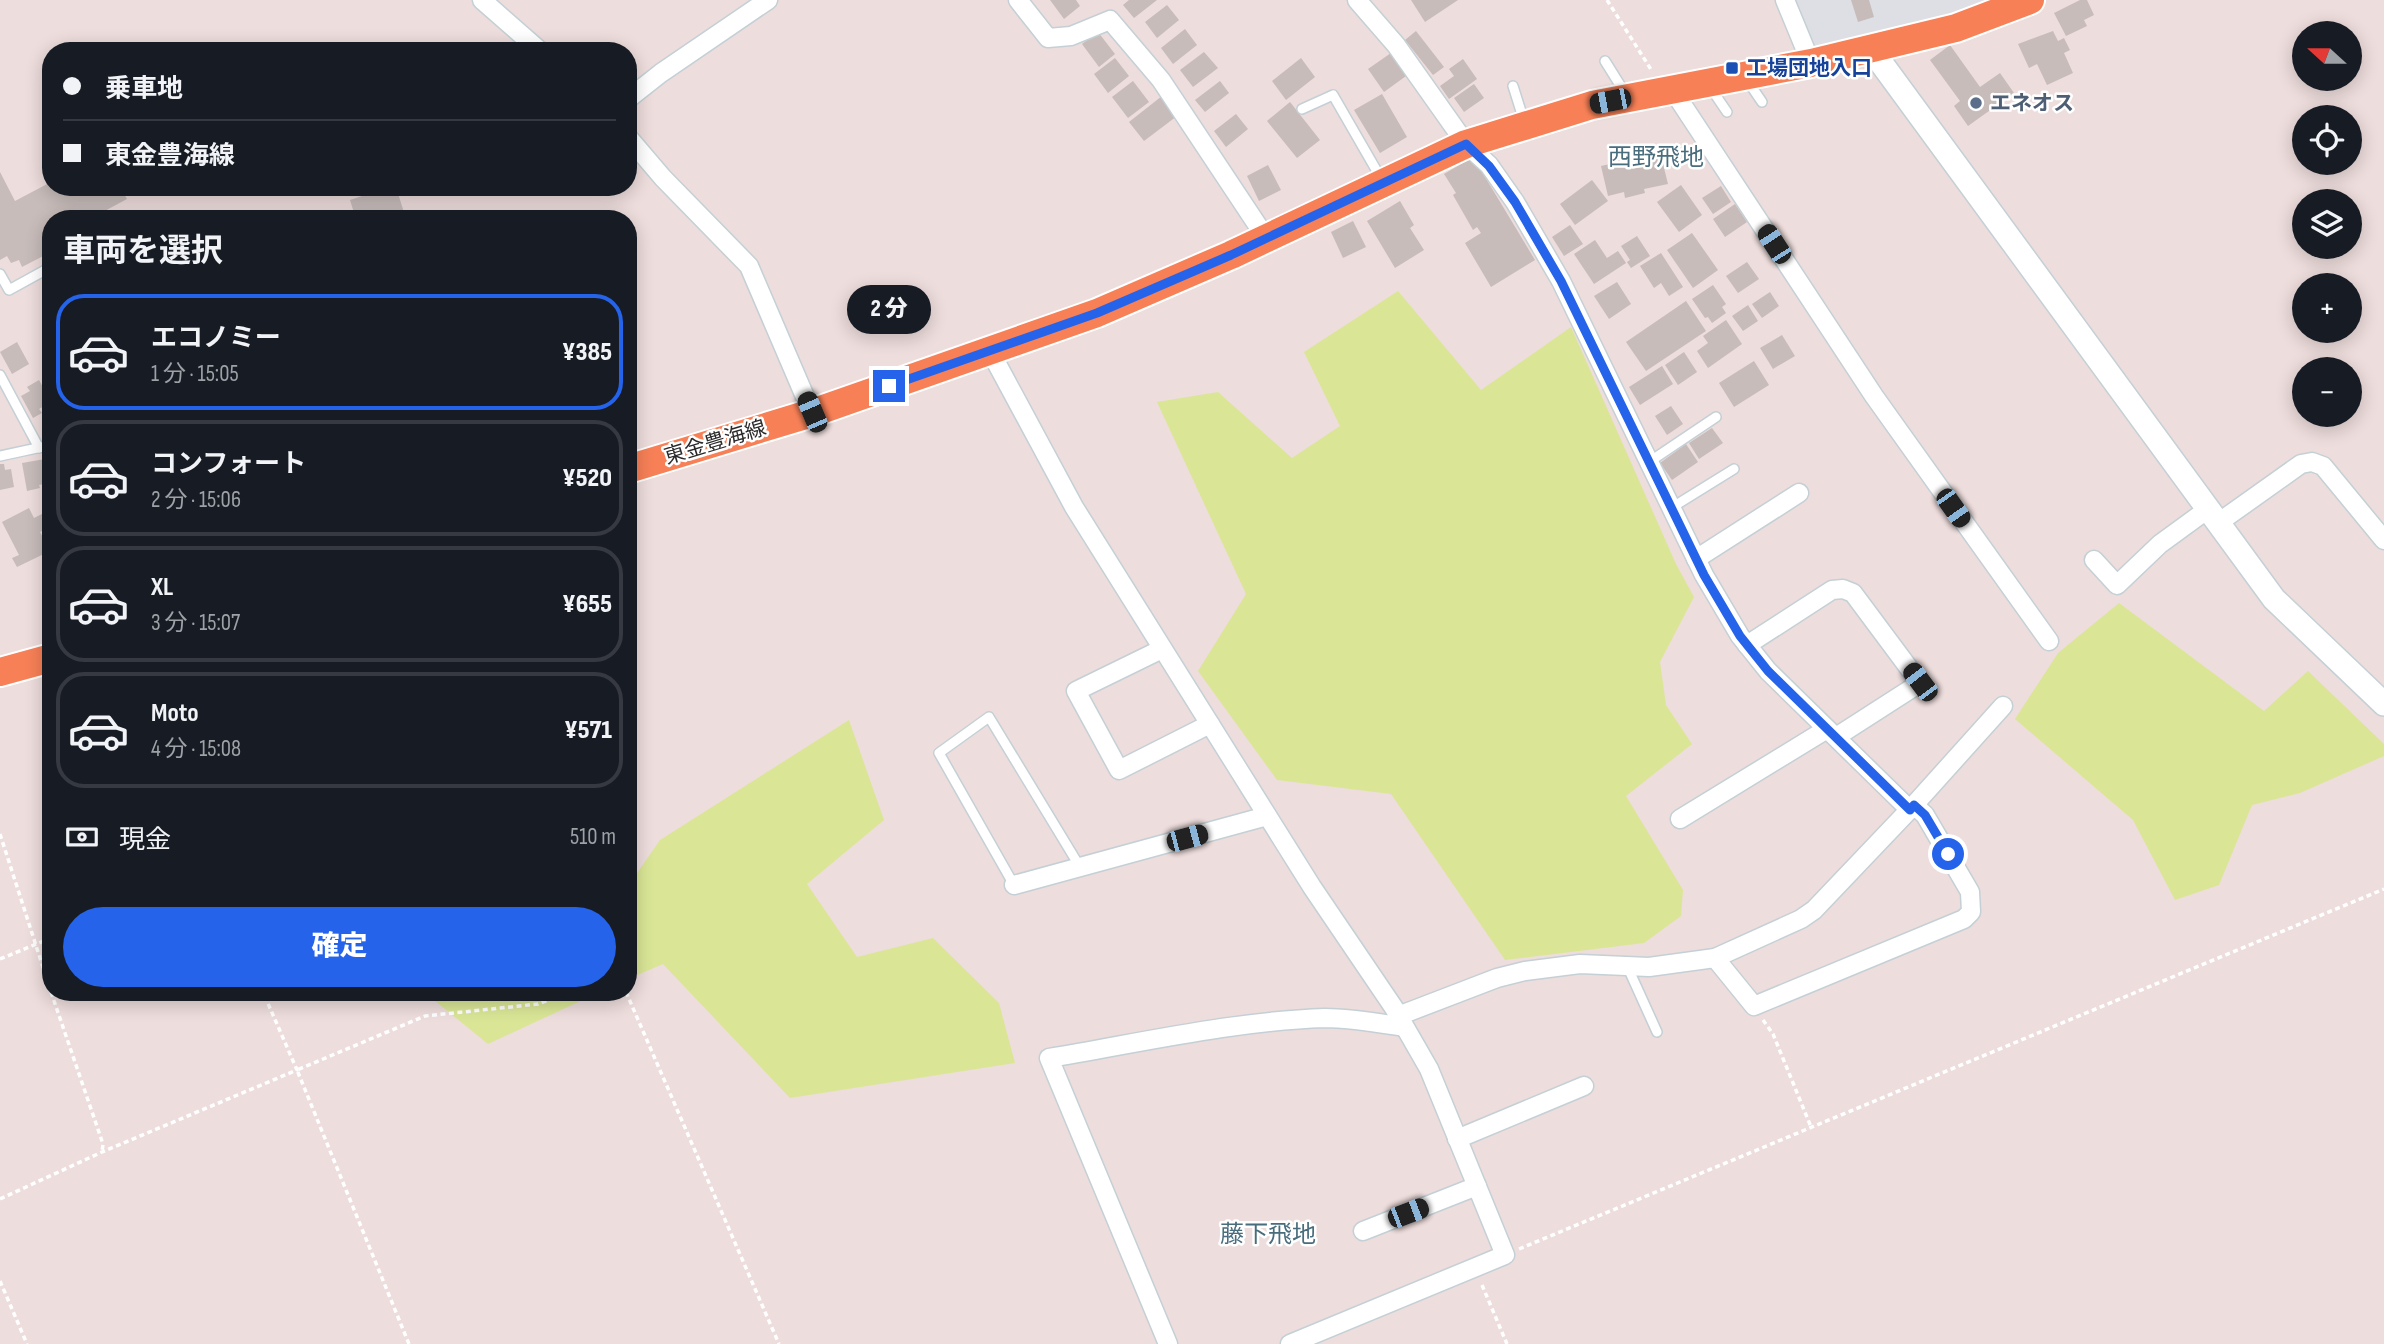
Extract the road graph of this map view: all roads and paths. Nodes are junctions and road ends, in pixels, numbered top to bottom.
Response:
1 (482, 0) edge
2 (768, 0) edge
3 (1018, 0) edge
4 (1357, 0) edge
5 (1607, 0) edge
6 (1786, 0) edge
7 (2029, 0) edge
8 (530, 42) edge
9 (1871, 49) junction
10 (1605, 61) dead end
11 (1811, 63) junction
12 (1744, 75) junction
13 (1707, 83) junction
14 (1513, 86) dead end
15 (1668, 90) junction
16 (637, 92) edge
17 (1627, 98) junction
18 (1762, 102) dead end
19 (1302, 109) dead end
20 (1727, 112) dead end
21 (1526, 125) junction
22 (1466, 144) junction
23 (637, 148) edge
24 (1383, 182) junction
25 (1266, 238) junction
26 (42, 272) edge
27 (0, 274) edge
28 (990, 351) junction
29 (0, 375) edge
30 (812, 412) junction
31 (1717, 417) dead end
32 (39, 448) junction
33 (42, 448) edge
34 (0, 456) edge
35 (1649, 462) junction
36 (637, 466) edge
37 (1734, 469) dead end
38 (1799, 493) dead end
39 (1671, 508) junction
40 (2213, 516) junction
41 (2384, 540) edge
42 (1696, 559) junction
43 (2094, 560) dead end
44 (2049, 642) dead end
45 (1747, 645) junction
46 (1162, 649) junction
47 (42, 660) edge
48 (0, 672) edge
49 (2384, 704) edge
50 (2003, 706) dead end
51 (1210, 724) junction
52 (1831, 733) junction
53 (1912, 808) junction
54 (1267, 817) junction
55 (1680, 819) dead end
56 (0, 834) edge
57 (1080, 867) junction
58 (1014, 885) joint
59 (2384, 889) edge
60 (42, 940) edge
61 (34, 943) junction
62 (1715, 958) junction
63 (0, 959) edge
64 (42, 966) edge
65 (1628, 968) junction
66 (54, 1001) edge
67 (267, 1001) edge
68 (546, 1001) edge
69 (630, 1001) edge
70 (1754, 1006) junction
71 (1401, 1022) junction
72 (1657, 1032) dead end
73 (297, 1070) junction
74 (1584, 1086) dead end
75 (1811, 1127) junction
76 (1457, 1139) junction
77 (102, 1152) junction
78 (1477, 1186) junction
79 (0, 1199) edge
80 (1363, 1231) dead end
81 (1505, 1255) junction
82 (1475, 1268) junction
83 (0, 1280) edge
84 (27, 1344) edge
85 (410, 1344) edge
86 (779, 1344) edge
87 (1168, 1344) edge
88 (1290, 1344) edge
89 (1507, 1344) edge

1 - 8 street
2 - 16 street
3 - 25 street
4 - 22 street
5 - 15 path
6 - 11 street
7 - 9 main road, 東金豊海線
9 - 11 main road, 東金豊海線
9 - 40 street
10 - 17 lane
11 - 12 main road, 東金豊海線
12 - 13 main road, 東金豊海線
12 - 18 lane
13 - 15 main road, 東金豊海線
13 - 20 lane
14 - 21 lane
15 - 17 main road, 東金豊海線
15 - 44 street
17 - 21 main road, 東金豊海線
19 - 24 lane
21 - 22 main road, 東金豊海線
22 - 24 main road, 東金豊海線
22 - 35 street
23 - 30 street
24 - 25 main road, 東金豊海線
25 - 28 main road, 東金豊海線
26 - 27 lane
28 - 30 main road, 東金豊海線
28 - 46 street
29 - 32 lane
30 - 36 main road, 東金豊海線
31 - 35 lane
32 - 33 lane
32 - 34 lane
35 - 39 street
37 - 39 lane
38 - 42 street
39 - 42 street
40 - 41 street
40 - 43 street
40 - 49 street
42 - 45 street
45 - 52 street
45 - 52 street
46 - 51 street
46 - 51 street
47 - 48 main road
50 - 53 street
51 - 54 street
52 - 53 street
52 - 55 street
53 - 62 street
53 - 70 street
54 - 57 street
54 - 71 street
56 - 61 path
57 - 58 street
57 - 58 lane
59 - 75 path
60 - 61 path
61 - 63 path
61 - 64 path
62 - 65 street
62 - 70 street
65 - 71 street
65 - 72 lane
66 - 77 path
67 - 73 path
68 - 73 path
69 - 86 path
70 - 75 path
71 - 76 street
71 - 87 street
73 - 77 path
73 - 85 path
74 - 76 street
75 - 81 path
76 - 78 street
77 - 79 path
78 - 80 street
78 - 81 street
81 - 82 street
82 - 88 street
82 - 89 path
83 - 84 path

